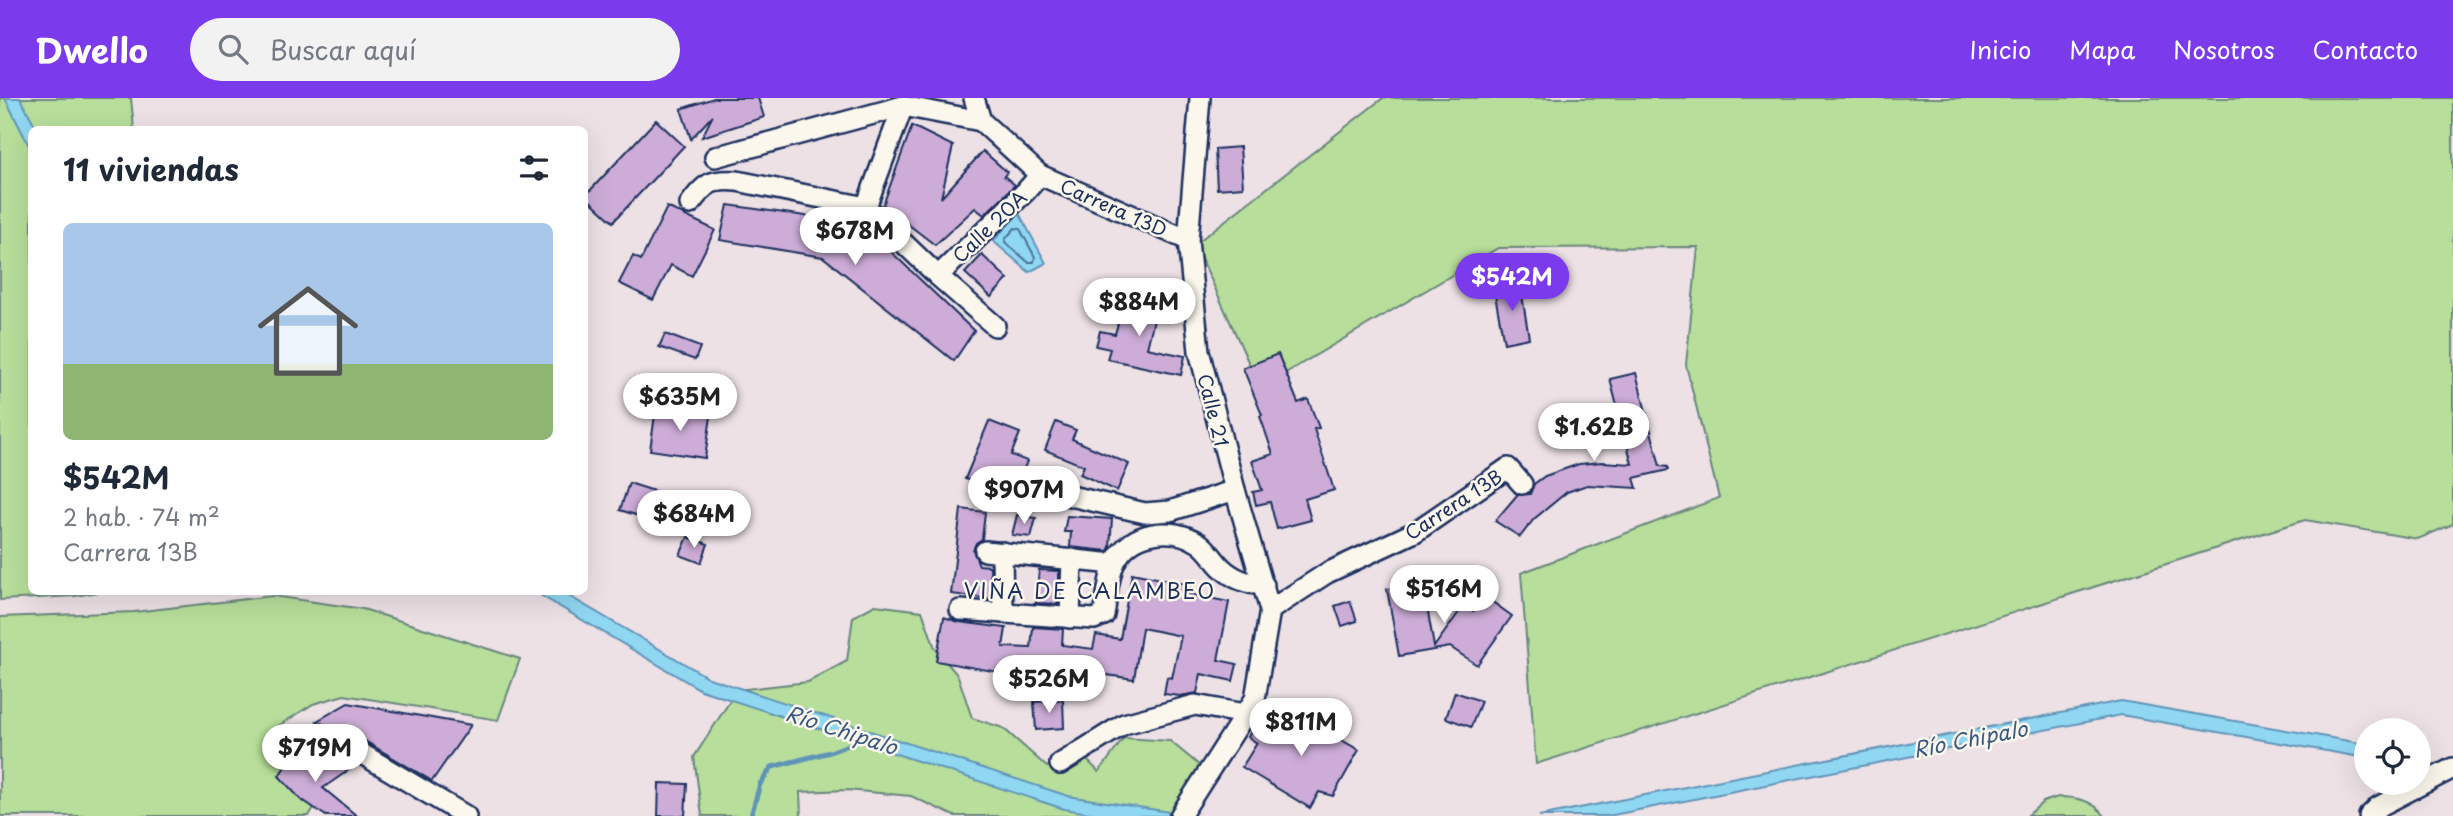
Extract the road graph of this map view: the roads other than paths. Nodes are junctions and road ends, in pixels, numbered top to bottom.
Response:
1 (974, 98) edge
2 (1200, 98) edge
3 (903, 106) junction
4 (981, 121) junction
5 (715, 157) dead end
6 (1040, 175) junction
7 (690, 204) dead end
8 (866, 207) junction
9 (1188, 240) junction
10 (938, 276) junction
11 (995, 326) dead end
12 (1522, 484) dead end
13 (1031, 487) dead end
14 (1235, 490) junction
15 (1072, 559) junction
16 (1114, 564) junction
17 (1264, 585) junction
18 (960, 610) dead end
19 (1270, 610) junction
20 (1003, 613) junction
21 (1070, 618) junction
22 (1245, 714) junction
23 (342, 742) dead end
24 (1060, 764) dead end
25 (2450, 768) edge
26 (2374, 811) edge
27 (466, 816) edge
28 (1180, 816) edge

1 - 4 street
2 - 9 street, Calle 21
3 - 4 street
3 - 5 street
3 - 8 street
4 - 6 street, Carrera 13D
6 - 9 street, Carrera 13D
6 - 10 street, Calle 20A
7 - 8 street
8 - 10 street
9 - 14 street, Calle 21
10 - 11 street
12 - 19 street, Carrera 13B
13 - 14 street
14 - 17 street, Calle 21
15 - 16 street
15 - 20 street
15 - 21 street
16 - 17 street
16 - 21 street
17 - 19 street, Calle 21
18 - 20 street
19 - 22 street, Calle 21
20 - 21 street
22 - 24 street
22 - 28 street, Calle 21
23 - 27 street
25 - 26 street

